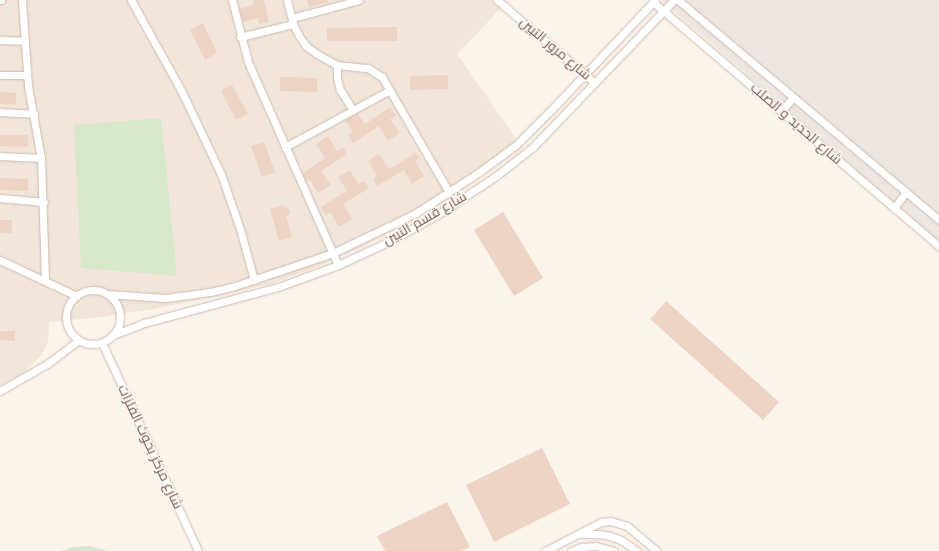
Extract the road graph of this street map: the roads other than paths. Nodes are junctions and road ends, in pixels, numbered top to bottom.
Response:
1 (22, 0) edge
2 (131, 0) edge
3 (232, 0) edge
4 (287, 0) edge
5 (359, 0) edge
6 (497, 0) edge
7 (674, 0) edge
8 (678, 0) edge
9 (654, 1) edge
10 (340, 2) edge
11 (664, 11) junction
12 (292, 21) junction
13 (240, 37) junction
14 (0, 40) edge
15 (25, 41) junction
16 (337, 65) junction
17 (585, 74) junction
18 (0, 75) edge
19 (27, 75) junction
20 (595, 83) junction
21 (390, 90) junction
22 (793, 97) junction
23 (353, 110) junction
24 (0, 112) edge
25 (781, 112) junction
26 (34, 114) junction
27 (285, 147) junction
28 (0, 156) edge
29 (41, 158) junction
30 (449, 192) junction
31 (906, 192) junction
32 (0, 198) edge
33 (44, 202) junction
34 (894, 208) junction
35 (939, 220) edge
36 (939, 246) edge
37 (333, 253) junction
38 (0, 260) edge
39 (338, 264) junction
40 (46, 280) junction
41 (254, 280) junction
42 (107, 294) junction
43 (77, 296) junction
44 (113, 335) junction
45 (79, 340) junction
46 (102, 342) junction
47 (0, 391) edge
48 (575, 535) junction
49 (198, 551) edge
50 (545, 551) edge
51 (571, 551) edge
52 (613, 551) edge
53 (638, 551) edge
54 (657, 551) edge

1 - 15 street
2 - 41 street
3 - 13 street
4 - 12 street
5 - 10 street
6 - 17 street, شارع مرور التبين
7 - 11 street, شارع قسم التبين
8 - 22 street, شارع الحديد و الصلب
9 - 11 street, شارع الحديد و الصلب
9 - 17 street, شارع قسم التبين
10 - 12 street
11 - 20 street, شارع قسم التبين
11 - 25 street, شارع الحديد و الصلب
12 - 13 street
12 - 16 street
13 - 27 street
14 - 15 street
15 - 19 street
16 - 21 street
16 - 23 street
17 - 20 street, شارع مرور التبين
17 - 30 street, شارع قسم التبين
18 - 19 street
19 - 26 street
20 - 39 street, شارع قسم التبين
21 - 23 street
21 - 30 street
22 - 25 street
22 - 31 street, شارع الحديد و الصلب
23 - 27 street
24 - 26 street
25 - 34 street, شارع الحديد و الصلب
26 - 29 street
27 - 37 street
28 - 29 street
29 - 33 street
30 - 37 street, شارع قسم التبين
31 - 34 street
31 - 35 street, شارع الحديد و الصلب
32 - 33 street
33 - 40 street
34 - 36 street, شارع الحديد و الصلب
37 - 39 street
37 - 41 street, شارع قسم التبين
38 - 40 street
39 - 44 street, شارع قسم التبين
40 - 43 street
41 - 42 street, شارع قسم التبين
42 - 43 street
42 - 44 street
43 - 45 street
44 - 46 street
45 - 46 street
45 - 47 street
46 - 49 street, شارع مركز بحوث الفلزات
48 - 50 street
48 - 53 street
48 - 54 street
51 - 52 street

